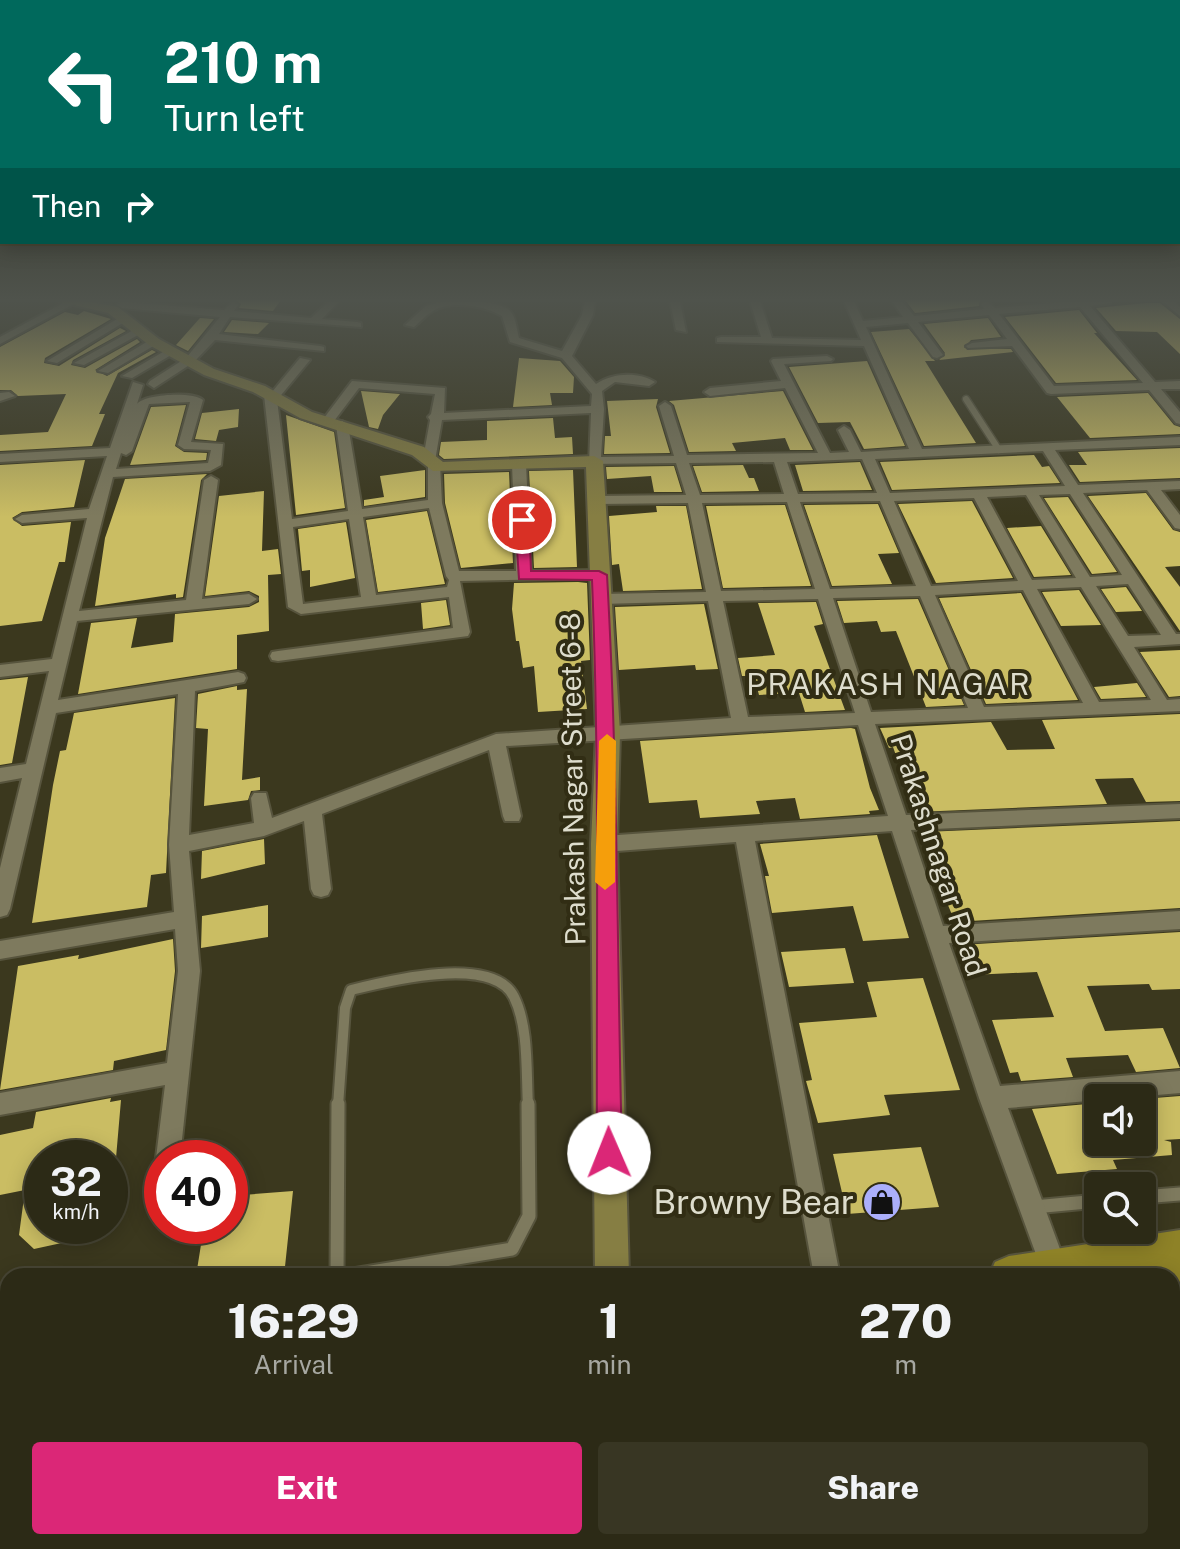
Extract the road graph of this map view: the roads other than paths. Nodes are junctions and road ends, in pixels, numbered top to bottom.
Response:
1 (153, 373) edge
2 (167, 373) edge
3 (212, 373) edge
4 (292, 373) edge
5 (582, 373) edge
6 (784, 373) edge
7 (880, 373) edge
8 (1039, 373) edge
9 (1141, 373) edge
10 (649, 382) dead end
11 (791, 384) junction
12 (1180, 385) edge
13 (1152, 387) junction
14 (139, 389) junction
15 (597, 389) junction
16 (710, 392) dead end
17 (272, 396) junction
18 (966, 399) dead end
19 (665, 406) dead end
20 (598, 409) junction
21 (434, 417) junction
22 (1180, 420) edge
23 (335, 424) junction
24 (844, 430) dead end
25 (1180, 441) edge
26 (1047, 448) junction
27 (999, 450) junction
28 (113, 452) junction
29 (917, 453) junction
30 (862, 456) junction
31 (826, 457) junction
32 (0, 458) edge
33 (779, 458) junction
34 (432, 461) junction
35 (594, 461) junction
36 (683, 461) junction
37 (519, 464) junction
38 (112, 474) junction
39 (211, 480) dead end
40 (1180, 485) edge
41 (1151, 486) junction
42 (1073, 489) junction
43 (1030, 491) junction
44 (978, 493) junction
45 (887, 497) junction
46 (792, 498) junction
47 (694, 499) junction
48 (597, 500) junction
49 (435, 503) junction
50 (95, 513) junction
51 (355, 516) junction
52 (22, 519) dead end
53 (285, 524) junction
54 (1180, 525) edge
55 (524, 575) junction
56 (1131, 579) junction
57 (454, 583) junction
58 (1086, 583) junction
59 (1029, 585) junction
60 (600, 587) junction
61 (927, 591) junction
62 (822, 593) junction
63 (714, 597) junction
64 (249, 599) dead end
65 (369, 602) junction
66 (193, 605) junction
67 (68, 617) junction
68 (1176, 639) edge
69 (1122, 642) junction
70 (278, 656) dead end
71 (57, 664) junction
72 (0, 671) edge
73 (238, 678) dead end
74 (187, 687) junction
75 (1162, 705) junction
76 (1180, 705) edge
77 (48, 708) junction
78 (1095, 710) junction
79 (979, 715) junction
80 (866, 720) junction
81 (741, 724) junction
82 (608, 733) junction
83 (496, 740) junction
84 (31, 770) junction
85 (0, 775) edge
86 (260, 798) dead end
87 (312, 811) junction
88 (1180, 811) edge
89 (512, 816) dead end
90 (898, 823) junction
91 (264, 829) junction
92 (744, 835) junction
93 (604, 844) junction
94 (179, 845) junction
95 (321, 889) dead end
96 (0, 909) edge
97 (185, 919) junction
98 (1180, 920) edge
99 (935, 935) junction
100 (0, 950) edge
101 (178, 1072) junction
102 (1180, 1082) edge
103 (991, 1098) junction
104 (0, 1104) edge
105 (170, 1140) edge
106 (1180, 1194) edge
107 (1156, 1196) edge
108 (1084, 1202) edge
109 (1030, 1208) junction
110 (1180, 1250) edge
111 (337, 1268) edge
112 (396, 1268) edge
113 (612, 1268) edge
114 (825, 1268) edge
115 (1054, 1268) joint

1 - 14 street
2 - 14 street
3 - 17 street
4 - 17 street
5 - 15 street
6 - 11 street
7 - 29 street
8 - 13 street
9 - 13 street
10 - 15 street
11 - 16 street
11 - 31 street
12 - 13 street
13 - 22 street
14 - 28 street
14 - 38 street
14 - 38 street
15 - 20 street, Prakash Nagar Street 6-8
17 - 23 street
17 - 53 street
18 - 27 lane
19 - 36 street
20 - 21 street
20 - 35 street, Prakash Nagar Street 6-8
21 - 23 street
21 - 34 street
23 - 34 street
23 - 51 street
24 - 30 street
25 - 26 street
26 - 27 street
26 - 42 street
27 - 29 street
28 - 32 street
28 - 38 street
29 - 30 street
30 - 31 street
30 - 45 street
31 - 33 street
33 - 36 street
33 - 46 street, Prakashnagar Road
34 - 37 street
34 - 49 street
35 - 36 street
35 - 37 street
35 - 48 street, Prakash Nagar Street 6-8
36 - 47 street
37 - 55 street
38 - 50 street
39 - 66 street
40 - 41 street
41 - 42 street
41 - 54 street
42 - 43 street
42 - 56 street
43 - 44 street
43 - 58 street
44 - 45 street
44 - 59 street
45 - 46 street
45 - 61 street
46 - 47 street
46 - 62 street, Prakashnagar Road
47 - 48 street
47 - 63 street
48 - 60 street, Prakash Nagar Street 6-8
49 - 51 street
49 - 57 street
50 - 52 street
50 - 67 street
51 - 53 street
51 - 65 street
53 - 65 street
55 - 57 street
55 - 60 street
56 - 58 street
56 - 68 street
57 - 65 street
57 - 70 street
58 - 59 street
58 - 69 street
59 - 61 street
59 - 78 street
60 - 63 street
60 - 82 street, Prakash Nagar Street 6-8
61 - 62 street
61 - 79 street
62 - 63 street
62 - 80 street, Prakashnagar Road
63 - 81 street
64 - 66 street
66 - 67 street
67 - 71 street
68 - 69 street
69 - 75 street
71 - 72 street
71 - 77 street
73 - 74 street
74 - 77 street
74 - 94 street
75 - 76 street
75 - 78 street
77 - 84 street
78 - 79 street
79 - 80 street
80 - 81 street
80 - 90 street, Prakashnagar Road
81 - 82 street
82 - 83 street
82 - 93 street, Prakash Nagar Street 6-8
83 - 87 street
83 - 89 street
84 - 85 street
84 - 96 street
86 - 91 street
87 - 91 street
87 - 95 street
88 - 90 street
90 - 92 street
90 - 99 street, Prakashnagar Road
91 - 94 street
92 - 93 street
92 - 114 street
93 - 113 street, Prakash Nagar Street 6-8
94 - 97 street
97 - 100 street
97 - 101 street
98 - 99 street
99 - 103 street, Prakashnagar Road
101 - 104 street
101 - 105 street
102 - 103 street
103 - 109 street, Prakashnagar Road
106 - 107 lane
108 - 109 lane
109 - 115 street, Prakashnagar Road
110 - 115 main road
111 - 112 lane

